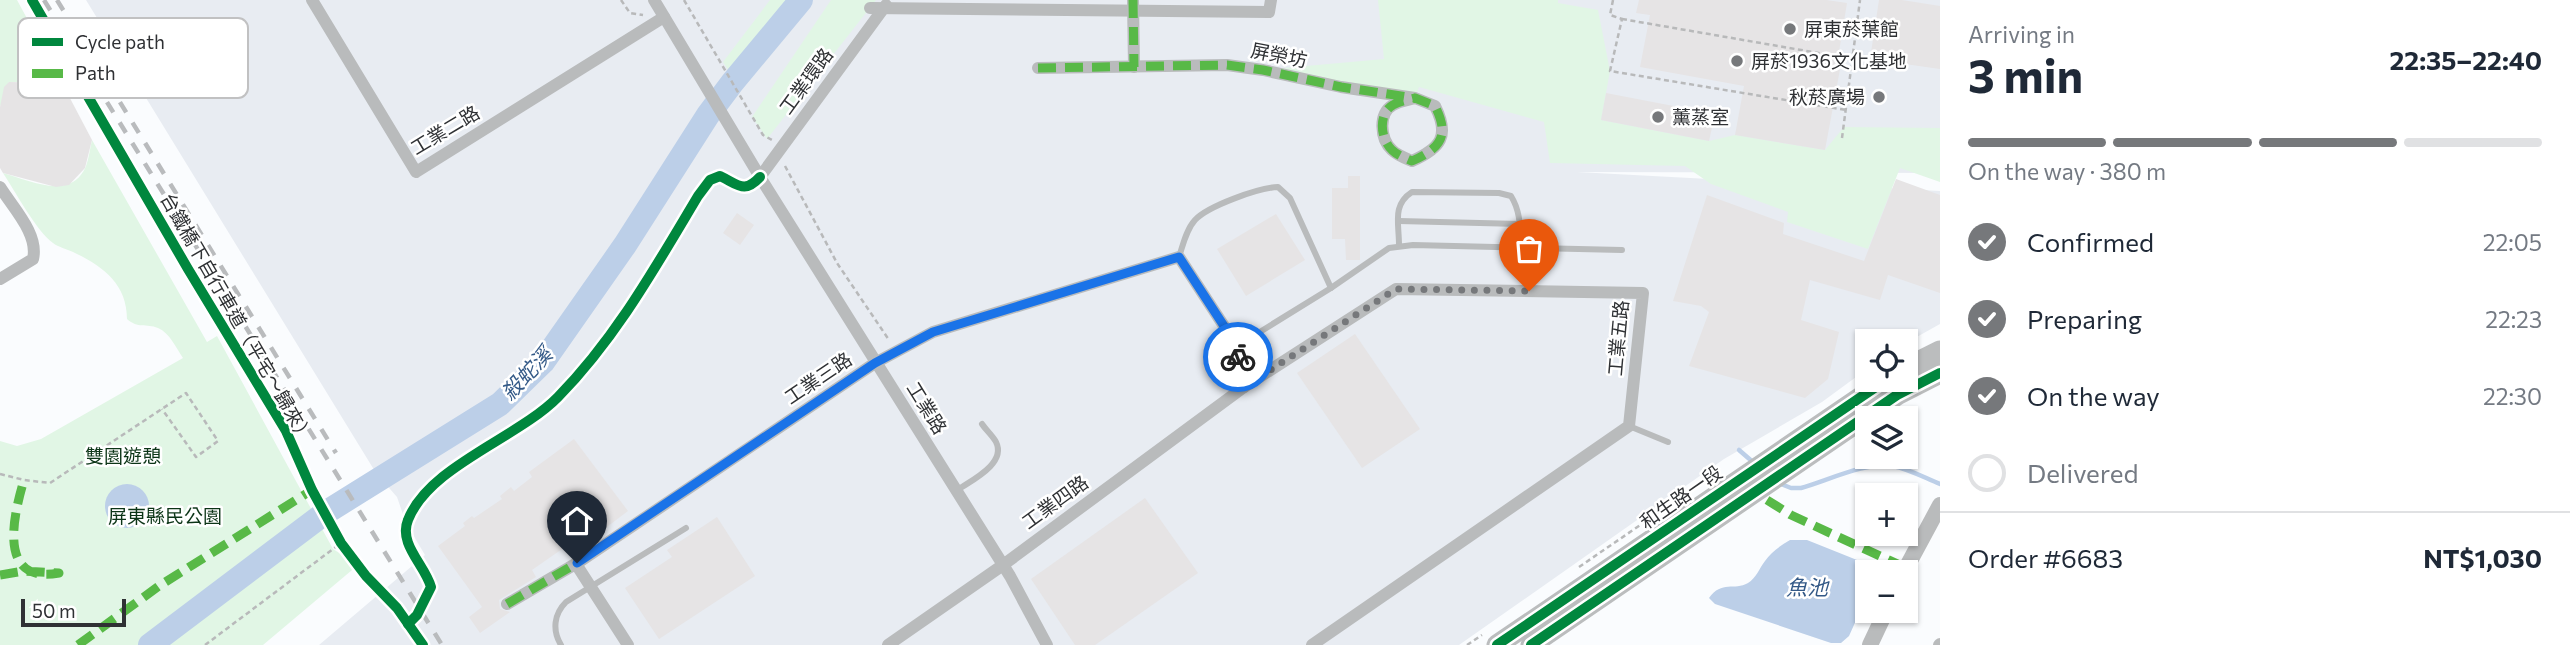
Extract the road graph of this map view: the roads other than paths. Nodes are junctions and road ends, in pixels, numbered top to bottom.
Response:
1 (312, 0) edge
2 (654, 0) edge
3 (1271, 0) edge
4 (887, 4) edge
5 (1133, 5) edge
6 (870, 8) dead end
7 (664, 17) junction
8 (1134, 67) junction
9 (1038, 68) dead end
10 (1415, 98) junction
11 (760, 177) junction
12 (0, 187) edge
13 (1399, 221) junction
14 (1520, 224) junction
15 (1399, 245) junction
16 (1521, 248) junction
17 (1622, 250) dead end
18 (1179, 257) junction
19 (0, 279) edge
20 (1331, 288) junction
21 (1237, 346) junction
22 (1940, 351) edge
23 (1918, 362) edge
24 (875, 363) junction
25 (1940, 373) edge
26 (1244, 387) junction
27 (1868, 392) edge
28 (982, 424) dead end
29 (1629, 426) junction
30 (1668, 442) dead end
31 (956, 491) junction
32 (1940, 505) edge
33 (686, 528) dead end
34 (1910, 560) edge
35 (577, 563) junction
36 (1003, 565) junction
37 (590, 586) junction
38 (507, 604) dead end
39 (1880, 623) edge
40 (561, 645) edge
41 (628, 645) edge
42 (888, 645) edge
43 (1047, 645) edge
44 (1312, 645) edge
45 (1497, 645) edge
46 (1531, 645) edge
47 (1870, 645) edge

1 - 7 street, 工業二路
2 - 7 street
3 - 5 street
4 - 5 street
4 - 6 street
4 - 11 street, 工業環路
5 - 8 street
7 - 11 street, 工業路
8 - 9 street, 屏榮坊
8 - 10 street, 屏榮坊
10 - 10 street, 屏榮坊
11 - 24 street, 工業路
12 - 19 street
13 - 14 lane
13 - 14 lane
13 - 15 lane
14 - 16 lane
15 - 16 lane
15 - 20 lane
16 - 17 lane
18 - 20 lane
18 - 21 street
18 - 24 street, 工業三路
20 - 21 lane
21 - 26 street
22 - 23 main road
24 - 31 street, 工業路
24 - 35 street, 工業三路
25 - 46 main road, 和生路一段
26 - 29 street, 工業五路
26 - 36 street, 工業四路
27 - 45 main road, 和生路一段
28 - 31 lane
29 - 30 lane
29 - 44 street
31 - 36 street, 工業路
32 - 34 street
33 - 37 lane
35 - 37 street
35 - 38 street, 工業三路
36 - 42 street, 工業四路
36 - 43 street, 工業路
37 - 40 lane
37 - 41 street
39 - 47 street

